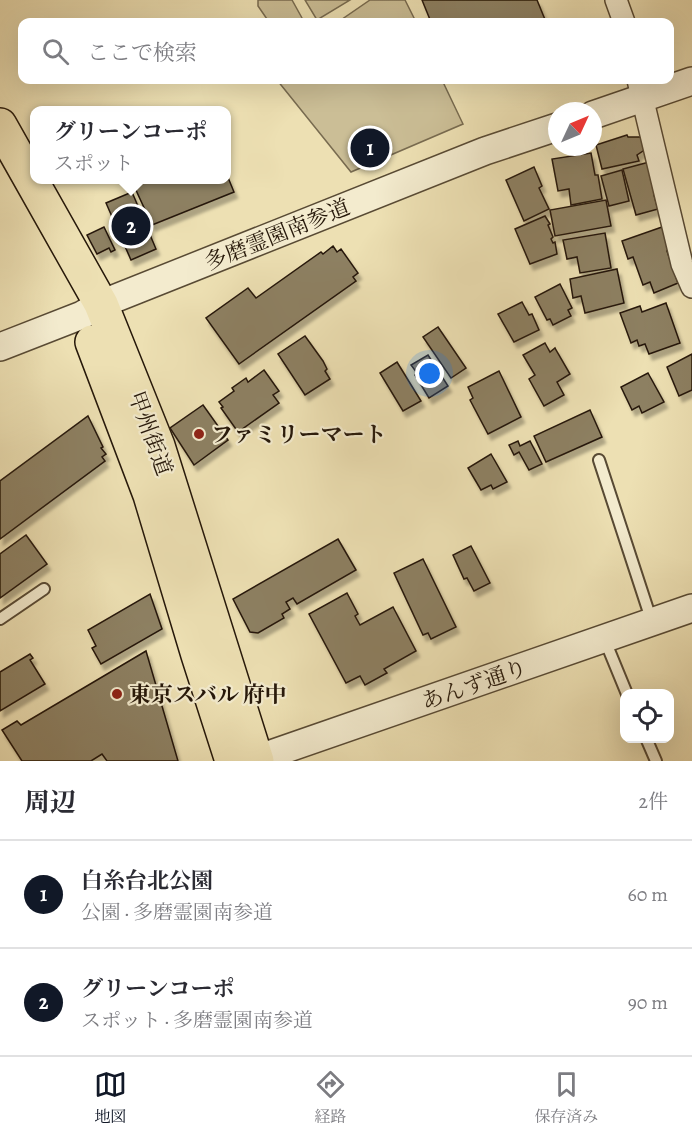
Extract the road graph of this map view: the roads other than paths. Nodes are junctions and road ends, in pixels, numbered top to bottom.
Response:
1 (616, 0) edge
2 (623, 18) edge
3 (692, 81) edge
4 (672, 84) edge
5 (674, 84) edge
6 (640, 89) edge
7 (602, 110) edge
8 (0, 125) edge
9 (548, 130) edge
10 (0, 171) edge
11 (692, 287) edge
12 (92, 309) junction
13 (0, 347) edge
14 (599, 460) dead end
15 (44, 589) dead end
16 (692, 608) edge
17 (0, 619) edge
18 (652, 622) junction
19 (604, 638) junction
20 (625, 689) edge
21 (648, 743) edge
22 (244, 760) edge
23 (656, 761) edge

1 - 2 street
3 - 5 street
4 - 6 street
6 - 7 street
6 - 11 street
8 - 12 highway, 甲州街道
9 - 12 street, 多磨霊園南参道
10 - 12 highway, 甲州街道
12 - 13 street, 多磨霊園南参道
12 - 22 highway, 甲州街道
14 - 18 lane
15 - 17 lane
16 - 18 street, あんず通り
18 - 19 street, あんず通り
19 - 20 lane
19 - 22 street, あんず通り
21 - 23 lane

